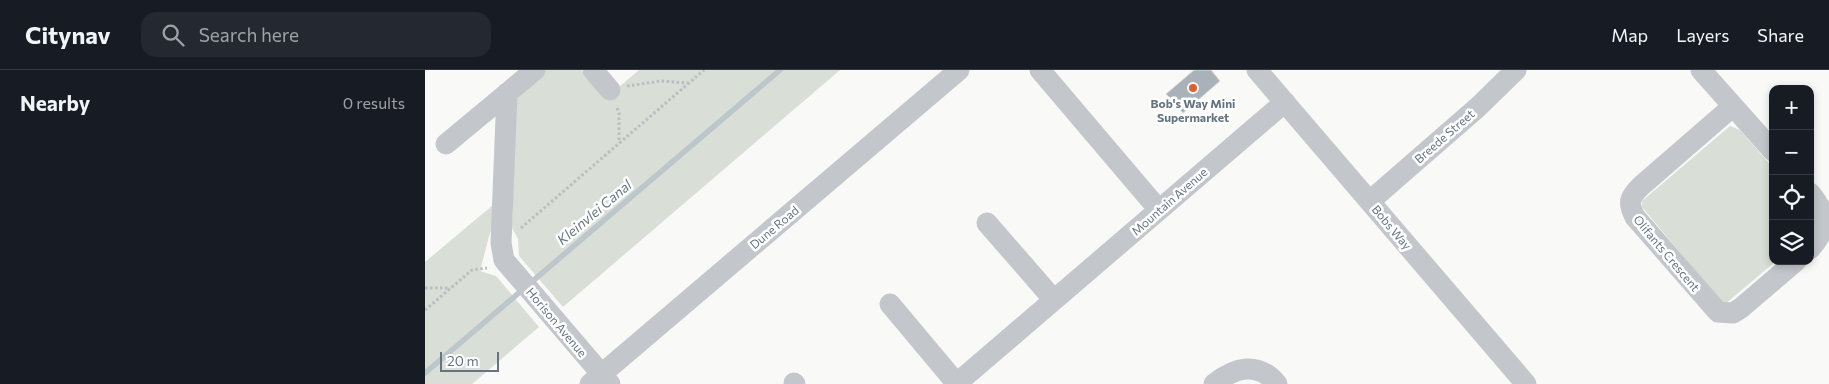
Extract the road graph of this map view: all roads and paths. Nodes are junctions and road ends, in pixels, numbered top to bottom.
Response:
1 (535, 70) edge
2 (593, 70) edge
3 (704, 70) edge
4 (959, 70) edge
5 (1040, 70) edge
6 (1257, 70) edge
7 (1701, 70) edge
8 (1507, 73) edge
9 (689, 83) junction
10 (611, 90) junction
11 (507, 94) junction
12 (1285, 102) junction
13 (1733, 107) junction
14 (619, 143) junction
15 (447, 144) dead end
16 (1769, 147) edge
17 (1814, 198) edge
18 (1370, 201) junction
19 (1159, 210) junction
20 (987, 223) dead end
21 (517, 233) dead end
22 (1814, 246) edge
23 (504, 260) junction
24 (1791, 265) edge
25 (425, 288) edge
26 (451, 288) junction
27 (1054, 300) junction
28 (890, 304) dead end
29 (425, 310) edge
30 (600, 381) edge
31 (956, 384) edge
32 (1214, 384) edge
33 (1277, 384) edge
34 (1526, 384) edge

1 - 11 street
2 - 10 street
3 - 9 path
4 - 30 street, Dune Road
5 - 19 street
6 - 12 street, Bobs Way
7 - 13 street
8 - 18 street, Breede Street
9 - 10 path
9 - 14 path
10 - 14 path
11 - 15 street
11 - 23 street
12 - 18 street, Bobs Way
12 - 19 street, Mountain Avenue
13 - 16 street
13 - 24 street, Olifants Crescent
14 - 21 path
17 - 22 street
18 - 34 street, Bobs Way
19 - 27 street, Mountain Avenue
20 - 27 street
23 - 26 path
23 - 30 street, Horison Avenue
25 - 26 path
26 - 29 path
27 - 31 street, Mountain Avenue
28 - 31 street, Mountain Avenue
32 - 33 street

